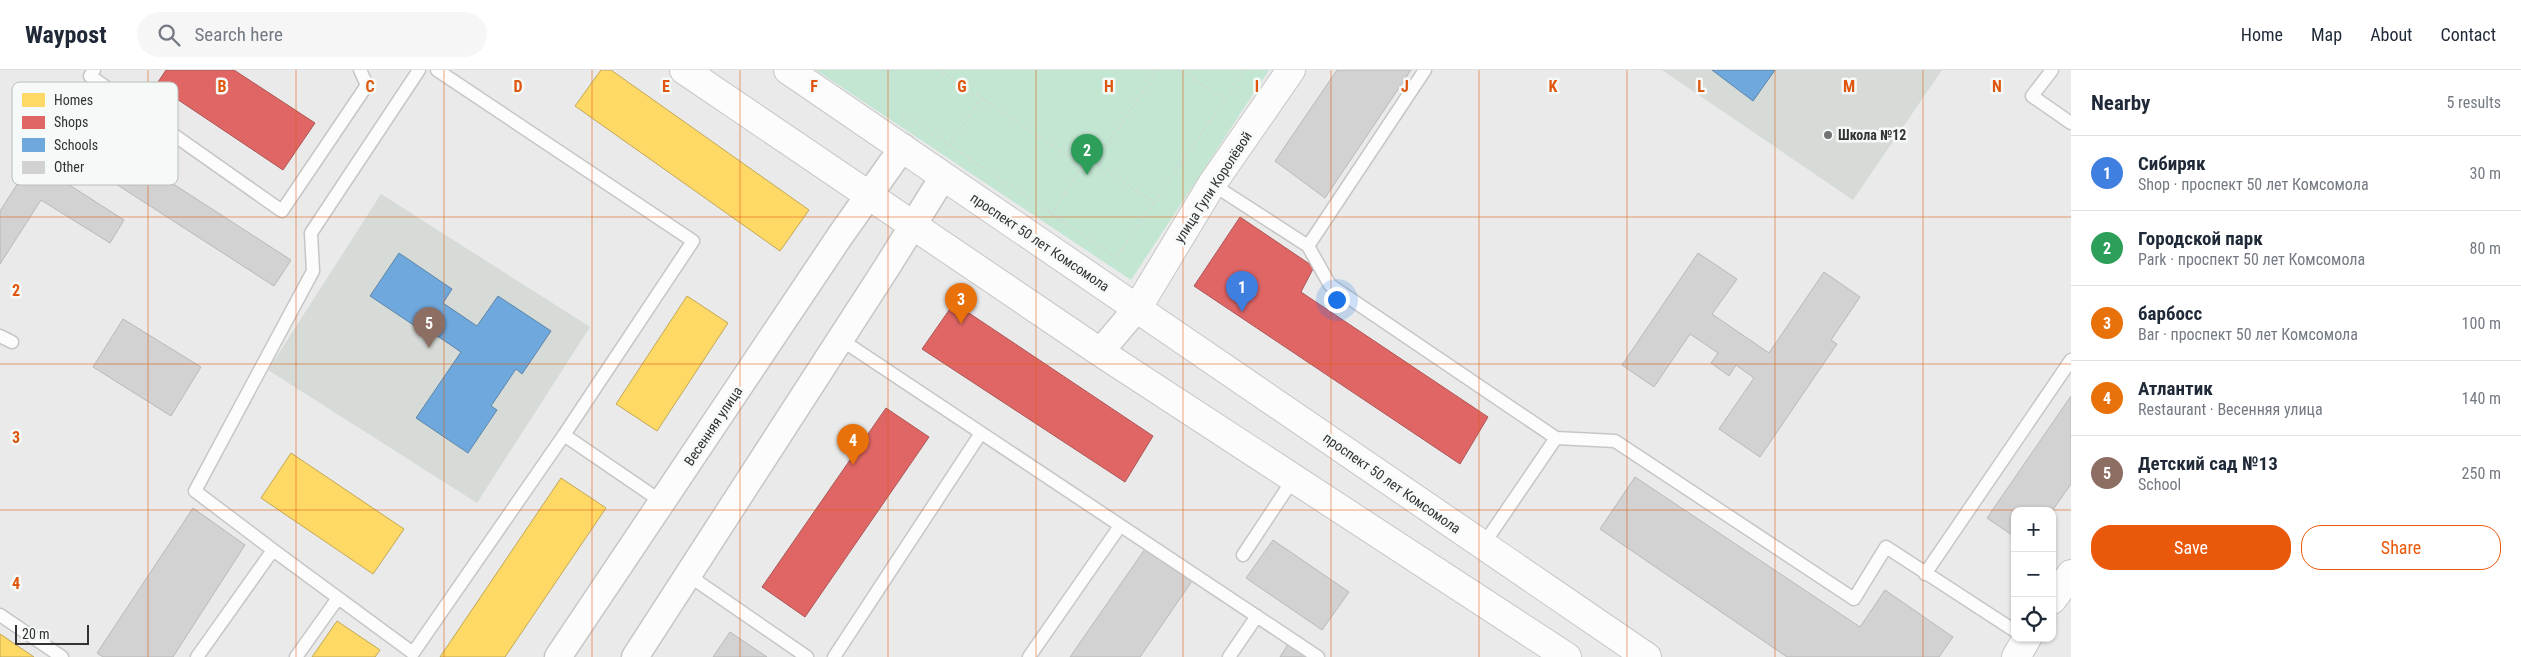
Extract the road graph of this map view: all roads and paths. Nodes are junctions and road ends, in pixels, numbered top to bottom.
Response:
1 (94, 70) edge
2 (360, 70) edge
3 (419, 70) edge
4 (437, 70) edge
5 (684, 70) edge
6 (788, 70) edge
7 (939, 70) edge
8 (1158, 70) edge
9 (1180, 70) edge
10 (1246, 70) edge
11 (1291, 70) edge
12 (1426, 70) edge
13 (2052, 70) edge
14 (99, 82) edge
15 (981, 98) junction
16 (1225, 100) junction
17 (901, 113) dead end
18 (2071, 123) edge
19 (178, 138) edge
20 (949, 145) junction
21 (903, 147) junction
22 (1094, 162) junction
23 (1083, 165) junction
24 (943, 177) junction
25 (1212, 184) junction
26 (869, 196) junction
27 (1154, 203) junction
28 (1051, 214) junction
29 (914, 224) junction
30 (1308, 246) junction
31 (1138, 307) junction
32 (0, 336) edge
33 (840, 339) junction
34 (12, 342) dead end
35 (1100, 352) junction
36 (2071, 360) edge
37 (981, 433) junction
38 (564, 435) junction
39 (1556, 438) junction
40 (1294, 478) junction
41 (662, 502) junction
42 (1120, 526) junction
43 (1483, 545) junction
44 (273, 550) junction
45 (1243, 555) dead end
46 (1925, 574) junction
47 (688, 575) junction
48 (338, 598) junction
49 (0, 615) edge
50 (1257, 616) junction
51 (2011, 628) edge
52 (2024, 642) edge
53 (412, 655) edge
54 (62, 657) edge
55 (197, 657) edge
56 (296, 657) edge
57 (558, 657) edge
58 (635, 657) edge
59 (807, 657) edge
60 (834, 657) edge
61 (1028, 657) edge
62 (1229, 657) edge
63 (1318, 657) edge
64 (1567, 657) edge
65 (1647, 657) edge
66 (2016, 657) edge

1 - 14 lane
2 - 19 lane
3 - 44 lane
4 - 38 lane
5 - 26 main road
6 - 21 main road, проспект 50 лет Комсомола
7 - 15 path
8 - 22 path
9 - 16 path
10 - 16 path
11 - 25 main road, улица Гули Королёвой
12 - 30 lane
13 - 18 lane
15 - 20 path
15 - 23 path
16 - 27 path
17 - 20 path
20 - 28 path
21 - 24 main road, проспект 50 лет Комсомола
21 - 26 street
22 - 23 path
22 - 27 path
23 - 28 path
24 - 29 street
24 - 31 main road, проспект 50 лет Комсомола
25 - 30 lane
25 - 31 main road, улица Гули Королёвой
26 - 29 main road
26 - 41 street, Весенняя улица
27 - 28 path
29 - 33 street
29 - 35 main road
30 - 39 lane
31 - 35 street
31 - 43 main road, проспект 50 лет Комсомола
32 - 34 lane
33 - 37 lane
33 - 47 street
35 - 40 main road
36 - 46 lane
37 - 42 lane
37 - 60 lane
38 - 41 lane
38 - 53 lane
39 - 43 lane
39 - 46 lane
40 - 45 lane
40 - 64 main road
41 - 57 street, Весенняя улица
42 - 50 lane
42 - 61 lane
43 - 65 main road, проспект 50 лет Комсомола
44 - 48 lane
44 - 55 lane
46 - 51 lane
47 - 58 street
47 - 59 lane
48 - 53 lane
48 - 56 lane
49 - 54 lane
50 - 62 lane
50 - 63 lane
52 - 66 main road

